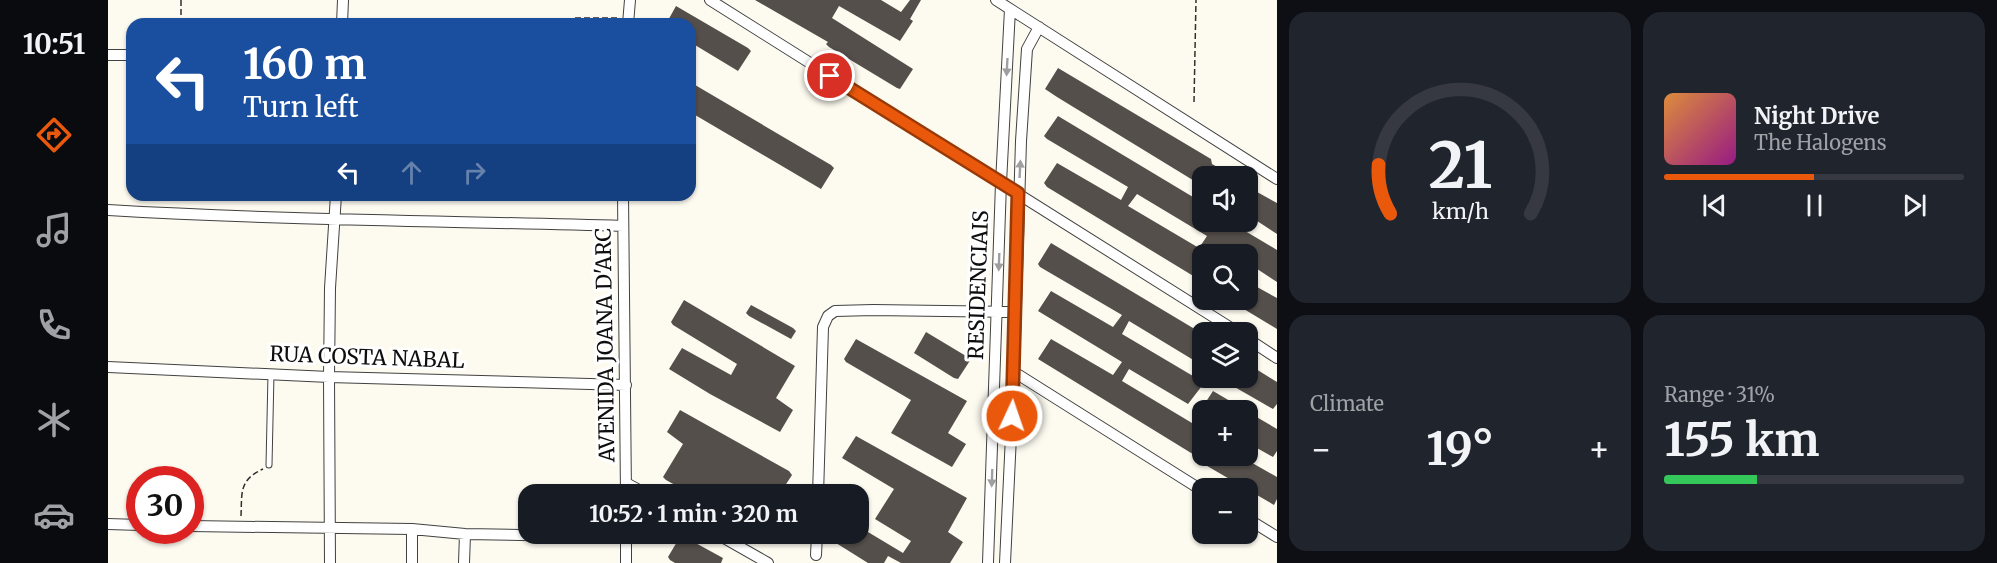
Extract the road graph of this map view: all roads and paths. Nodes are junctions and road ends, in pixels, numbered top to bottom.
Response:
1 (182, 0) edge
2 (343, 0) edge
3 (630, 0) edge
4 (710, 0) edge
5 (996, 0) edge
6 (1196, 0) edge
7 (1010, 9) junction
8 (181, 18) edge
9 (342, 18) edge
10 (628, 18) edge
11 (1039, 27) junction
12 (108, 55) edge
13 (126, 55) edge
14 (1194, 102) dead end
15 (1277, 179) edge
16 (1001, 183) junction
17 (1018, 193) junction
18 (336, 201) edge
19 (623, 201) edge
20 (108, 210) edge
21 (335, 220) junction
22 (623, 226) junction
23 (997, 312) junction
24 (1016, 312) junction
25 (1222, 322) edge
26 (1258, 346) edge
27 (1277, 358) edge
28 (108, 367) edge
29 (1014, 372) junction
30 (271, 374) junction
31 (328, 377) junction
32 (626, 385) junction
33 (269, 465) joint
34 (626, 483) edge
35 (818, 484) edge
36 (1192, 484) edge
37 (991, 503) junction
38 (1008, 504) junction
39 (108, 524) edge
40 (126, 525) edge
41 (1258, 525) edge
42 (204, 526) edge
43 (240, 526) junction
44 (331, 528) junction
45 (412, 529) junction
46 (465, 534) junction
47 (518, 535) edge
48 (1277, 537) edge
49 (626, 544) edge
50 (735, 544) edge
51 (817, 544) edge
52 (816, 555) dead end
53 (330, 563) edge
54 (412, 563) edge
55 (464, 563) edge
56 (626, 563) edge
57 (768, 563) edge
58 (988, 563) edge
59 (1005, 563) edge

1 - 8 path
2 - 9 street
3 - 10 street
4 - 16 street
5 - 7 street
6 - 14 path
7 - 11 street
7 -> 16 street, RESIDENCIAIS
11 - 15 street
17 -> 11 street, RESIDENCIAIS
12 - 13 street
16 - 17 street
16 -> 23 street, RESIDENCIAIS
17 - 24 street, RESIDENCIAIS
17 - 25 street
18 - 21 street
19 - 22 street, AVENIDA JOANA D'ARC
20 - 21 street
21 - 22 street
21 - 31 street
22 - 32 street, AVENIDA JOANA D'ARC
23 - 24 street
23 - 35 street
23 -> 37 street, RESIDENCIAIS
24 - 29 street, RESIDENCIAIS
26 - 27 street
28 - 30 street, RUA COSTA NABAL
29 - 36 street
29 - 38 street, RESIDENCIAIS
30 - 31 street, RUA COSTA NABAL
30 - 33 lane
31 - 32 street, RUA COSTA NABAL
31 - 44 street
32 - 34 street, AVENIDA JOANA D'ARC
33 - 43 path
37 - 38 street
37 - 58 street, RESIDENCIAIS
38 - 59 street, RESIDENCIAIS
39 - 40 street
41 - 48 street
42 - 43 street
43 - 44 street
44 - 45 street
44 - 53 street
45 - 46 street
45 - 54 street
46 - 47 street
46 - 55 street
49 - 56 street
50 - 57 street
51 - 52 street

